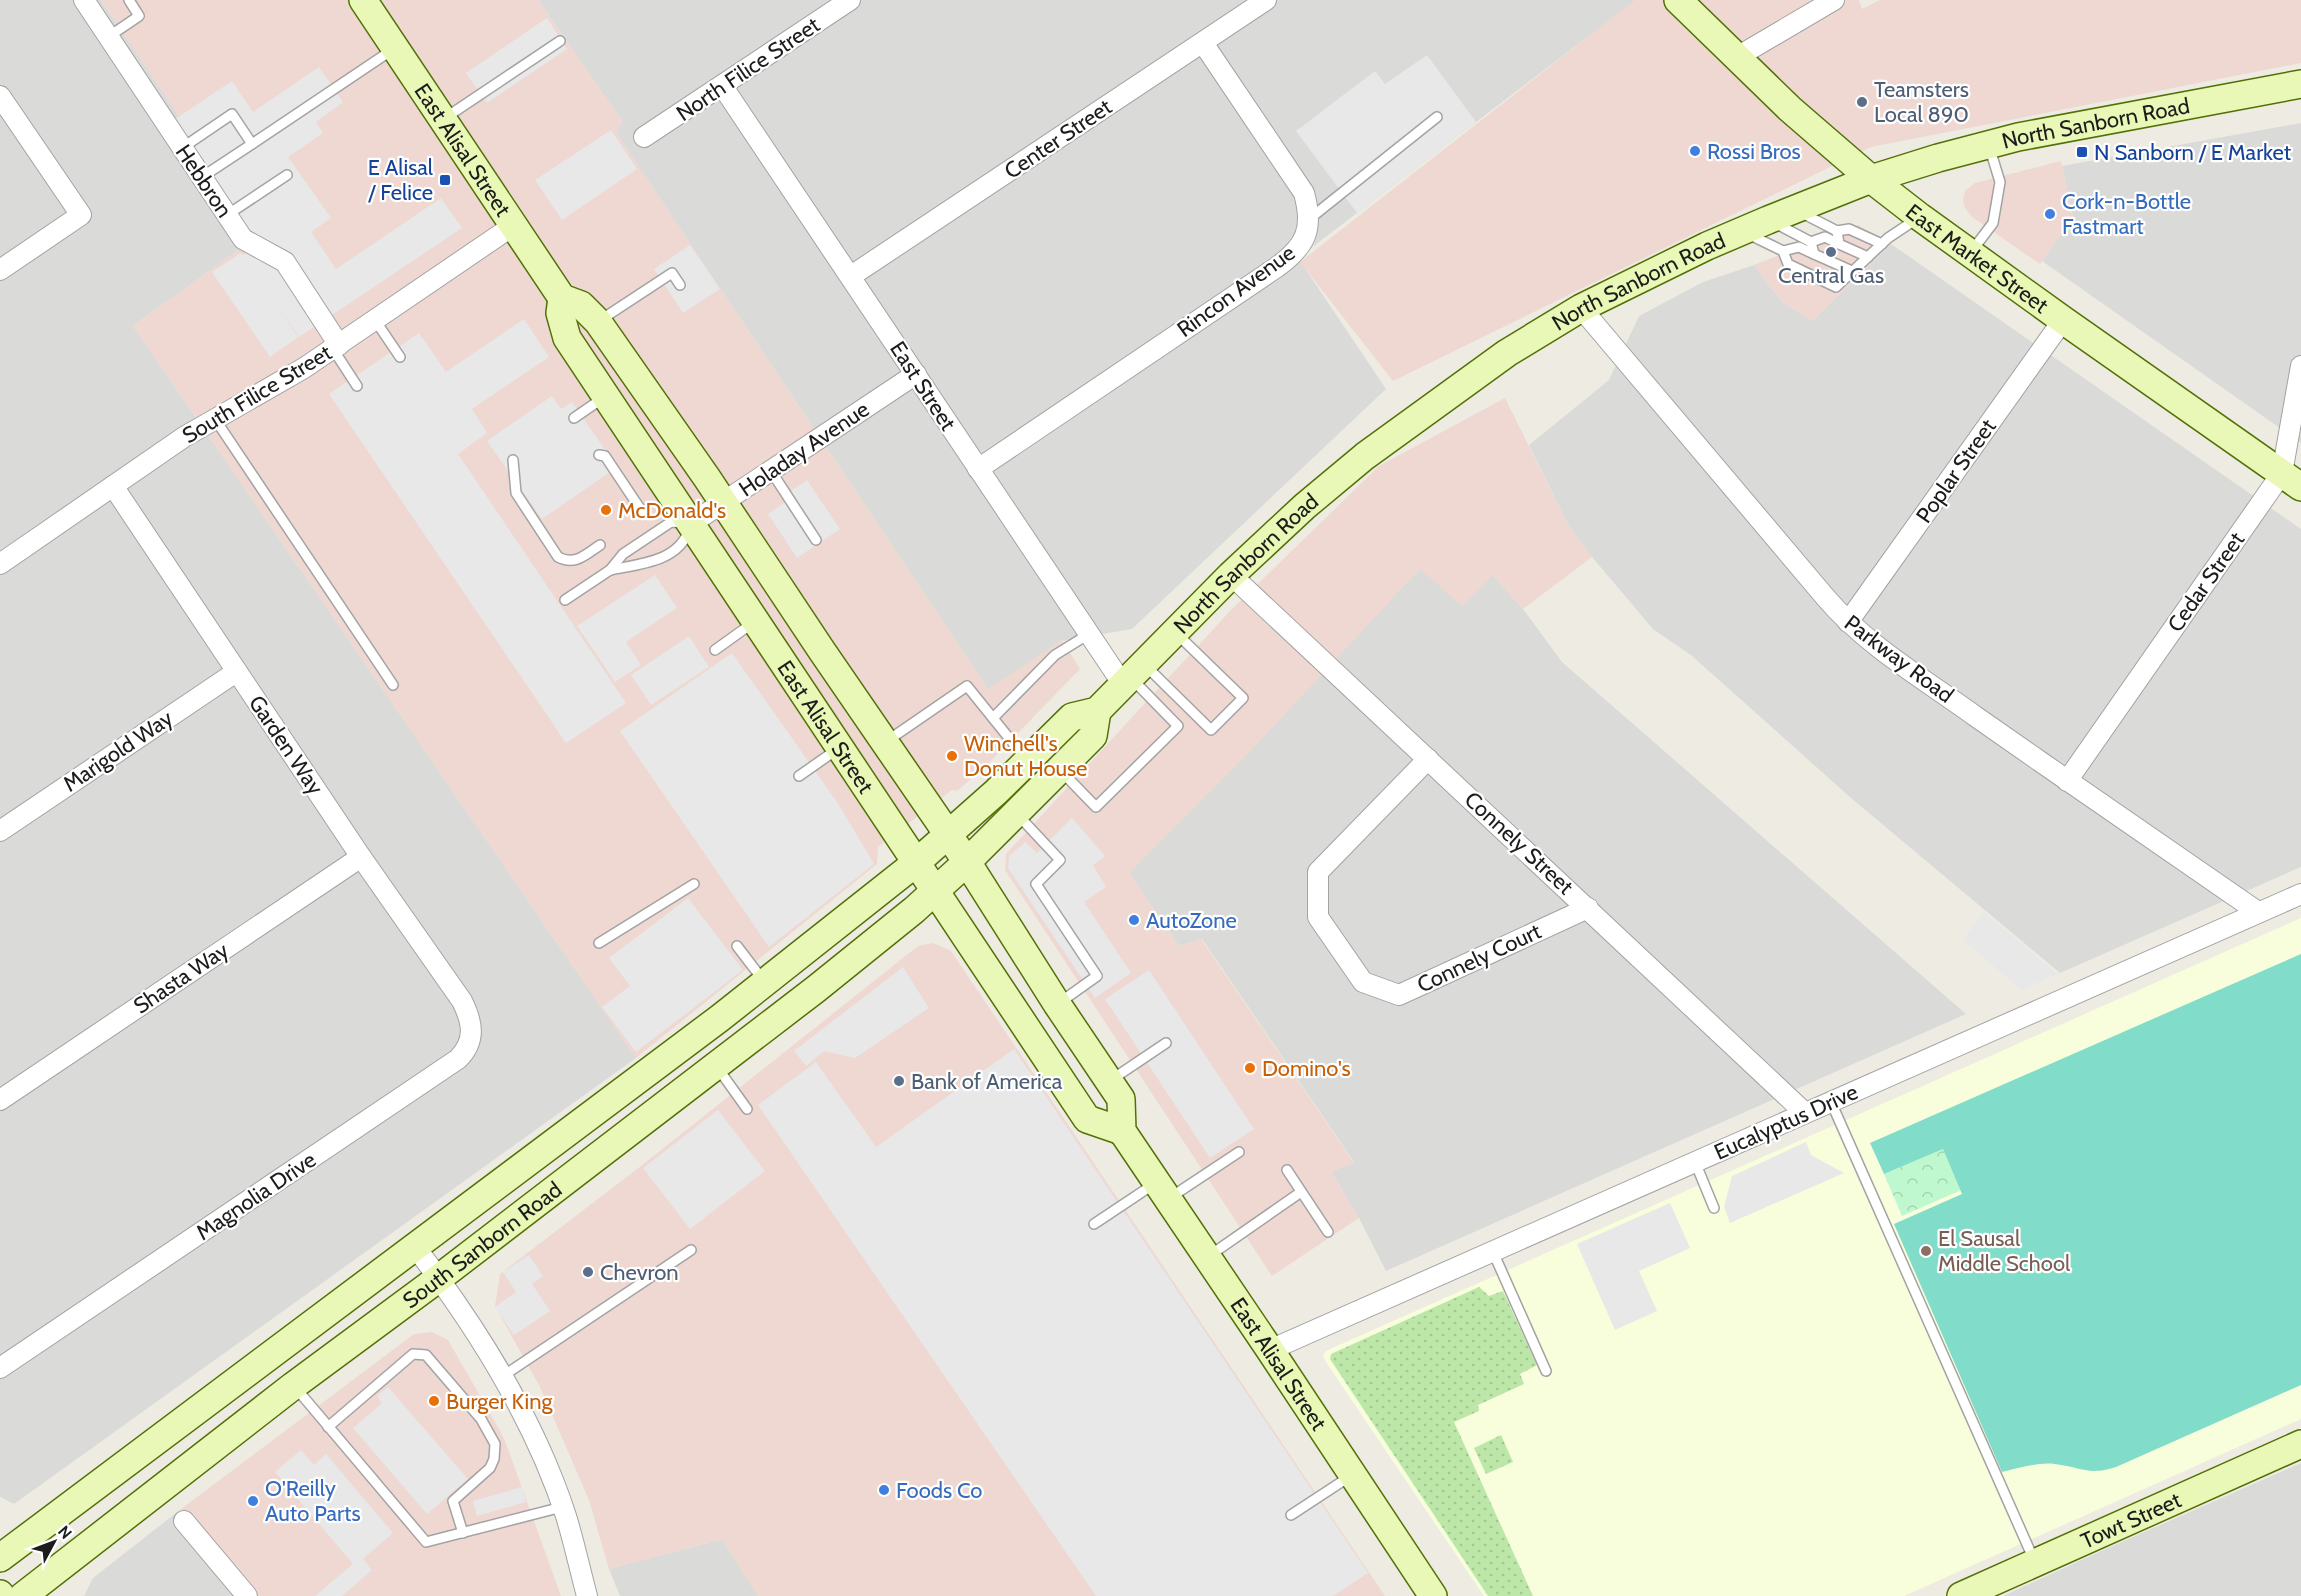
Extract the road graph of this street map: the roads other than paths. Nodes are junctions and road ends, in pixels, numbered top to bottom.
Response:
1 (84, 0) edge
2 (129, 0) edge
3 (1266, 0) edge
4 (1678, 0) edge
5 (1834, 0) edge
6 (837, 4) edge
7 (370, 5) edge
8 (108, 37) junction
9 (560, 40) dead end
10 (1203, 43) junction
11 (395, 48) junction
12 (1737, 57) junction
13 (2301, 84) edge
14 (723, 87) junction
15 (0, 96) edge
16 (1437, 117) dead end
17 (443, 119) junction
18 (644, 137) dead end
19 (252, 144) junction
20 (1988, 144) junction
21 (182, 148) junction
22 (287, 174) dead end
23 (202, 177) junction
24 (1871, 179) junction
25 (1795, 209) junction
26 (227, 215) junction
27 (1920, 217) junction
28 (1308, 220) junction
29 (1768, 220) junction
30 (514, 225) junction
31 (1741, 231) junction
32 (1837, 231) junction
33 (1811, 242) junction
34 (1839, 243) junction
35 (1882, 244) junction
36 (1784, 251) junction
37 (1971, 253) junction
38 (1814, 254) junction
39 (1868, 257) junction
40 (0, 270) edge
41 (1852, 271) junction
42 (850, 276) junction
43 (680, 285) dead end
44 (562, 298) junction
45 (1581, 308) junction
46 (375, 320) junction
47 (2063, 320) junction
48 (598, 322) junction
49 (336, 347) junction
50 (400, 357) dead end
51 (2301, 366) edge
52 (916, 374) junction
53 (357, 386) dead end
54 (605, 396) junction
55 (574, 418) dead end
56 (215, 419) junction
57 (600, 455) dead end
58 (513, 460) dead end
59 (978, 469) junction
60 (771, 471) junction
61 (2291, 480) edge
62 (113, 486) junction
63 (723, 502) junction
64 (643, 513) dead end
65 (692, 523) junction
66 (816, 540) dead end
67 (600, 545) dead end
68 (0, 564) edge
69 (610, 570) junction
70 (1231, 575) junction
71 (565, 600) dead end
72 (755, 622) junction
73 (1848, 622) junction
74 (1176, 632) junction
75 (1089, 634) junction
76 (715, 650) dead end
77 (236, 672) junction
78 (1133, 676) junction
79 (393, 685) dead end
80 (1097, 711) junction
81 (993, 718) junction
82 (885, 742) junction
83 (840, 747) junction
84 (1428, 759) junction
85 (1028, 760) junction
86 (1059, 769) junction
87 (799, 776) dead end
88 (2067, 781) junction
89 (1017, 813) junction
90 (0, 831) edge
91 (948, 834) junction
92 (361, 857) junction
93 (917, 862) junction
94 (967, 862) junction
95 (694, 884) dead end
96 (936, 890) junction
97 (2301, 894) edge
98 (1588, 908) junction
99 (2258, 912) junction
100 (599, 943) dead end
101 (737, 946) dead end
102 (764, 983) junction
103 (462, 1001) joint
104 (1057, 1004) junction
105 (1166, 1043) dead end
106 (716, 1066) junction
107 (1109, 1082) junction
108 (0, 1100) edge
109 (1831, 1102) junction
110 (747, 1109) dead end
111 (1805, 1113) junction
112 (1122, 1131) junction
113 (1239, 1152) dead end
114 (1695, 1162) junction
115 (1287, 1170) dead end
116 (1163, 1191) junction
117 (1301, 1192) junction
118 (1714, 1208) dead end
119 (1094, 1224) dead end
120 (1328, 1232) dead end
121 (416, 1248) junction
122 (691, 1250) dead end
123 (1492, 1252) junction
124 (1207, 1257) junction
125 (439, 1278) junction
126 (1270, 1350) junction
127 (0, 1368) edge
128 (1546, 1371) dead end
129 (502, 1376) junction
130 (293, 1386) junction
131 (328, 1428) junction
132 (2301, 1444) edge
133 (1352, 1475) junction
134 (562, 1507) junction
135 (1291, 1515) dead end
136 (184, 1521) dead end
137 (463, 1533) junction
138 (0, 1558) edge
139 (2035, 1562) junction
140 (0, 1564) edge
141 (32, 1593) edge
142 (247, 1596) edge
143 (587, 1596) edge
144 (1433, 1596) edge
145 (1961, 1596) edge

1 - 8 street, Hebbron
2 - 8 lane
3 - 10 street, Center Street
4 - 12 main road, East Market Street
5 - 12 street
6 - 14 street, North Filice Street
7 - 11 main road, East Alisal Street
8 - 21 street, Hebbron
9 - 17 lane
10 - 28 street, Rincon Avenue
10 - 42 street, Center Street
11 - 17 main road, East Alisal Street
11 - 19 lane
12 - 24 main road, East Market Street
13 - 20 main road, North Sanborn Road
14 - 18 street, North Filice Street
14 - 42 street, East Street
15 - 40 street
16 - 28 lane
17 - 30 main road, East Alisal Street
19 - 21 lane
19 - 23 lane
20 - 24 main road, North Sanborn Road
20 - 37 lane
21 - 23 street, Hebbron
22 - 26 lane
23 - 26 street, Hebbron
24 - 25 main road, North Sanborn Road
24 - 27 main road, East Market Street
25 - 29 main road, North Sanborn Road
25 - 32 lane
26 - 49 street, Hebbron
27 - 35 lane
27 - 37 main road, East Market Street
28 - 59 street, Rincon Avenue
29 - 31 main road, North Sanborn Road
29 - 33 lane
30 - 44 main road, East Alisal Street
30 - 46 street, South Filice Street
31 - 36 lane
31 - 45 main road, North Sanborn Road
32 - 34 lane
32 - 35 lane
33 - 34 lane
33 - 38 lane
34 - 39 lane
35 - 39 lane
36 - 38 lane
36 - 41 lane
37 - 47 main road, East Market Street
38 - 41 lane
39 - 41 lane
42 - 52 street, East Street
43 - 48 lane
44 - 48 main road, East Alisal Street
44 - 54 main road, East Alisal Street
45 - 70 main road, North Sanborn Road
45 - 73 street, Parkway Road
46 - 49 street, South Filice Street
46 - 50 lane
47 - 61 main road, East Market Street
47 - 73 street, Poplar Street
48 - 63 main road, East Alisal Street
49 - 53 lane
49 - 56 street, South Filice Street
51 - 61 street, Cedar Street
52 - 59 street, East Street
52 - 60 street, Holaday Avenue
54 - 55 lane
54 - 65 main road, East Alisal Street
56 - 62 street, South Filice Street
56 - 79 lane
57 - 64 lane
58 - 67 lane
59 - 75 street, East Street
60 - 63 street, Holaday Avenue
60 - 66 lane
61 - 88 street, Cedar Street
62 - 68 street, South Filice Street
62 - 77 street, Garden Way
63 - 65 street, Holaday Avenue
63 - 82 main road, East Alisal Street
65 - 69 lane
65 - 69 lane
65 - 72 main road, East Alisal Street
69 - 71 lane
70 - 74 main road, North Sanborn Road
70 - 84 street, Connely Street
72 - 76 lane
72 - 83 main road, East Alisal Street
73 - 88 street, Parkway Road
74 - 78 main road, North Sanborn Road
74 - 78 lane
75 - 78 street, East Street
75 - 81 lane
77 - 90 street, Marigold Way
77 - 92 street, Garden Way
78 - 80 main road, North Sanborn Road
78 - 86 lane
80 - 85 main road, North Sanborn Road
80 - 86 main road
81 - 82 lane
81 - 85 lane
82 - 91 main road, East Alisal Street
83 - 87 lane
83 - 93 main road, East Alisal Street
84 - 98 street, Connely Street
84 - 98 street, Connely Court
85 - 91 main road, North Sanborn Road
86 - 89 main road
88 - 99 street, Parkway Road
89 - 94 main road
89 - 104 lane
91 - 93 main road, North Sanborn Road
91 - 94 main road, East Alisal Street
92 - 103 street, Garden Way
92 - 108 street, Shasta Way
93 - 96 main road, East Alisal Street
93 - 102 main road, South Sanborn Road
94 - 96 main road
94 - 104 main road, East Alisal Street
95 - 100 lane
96 - 106 main road, South Sanborn Road
96 - 112 main road, East Alisal Street
97 - 99 street, Eucalyptus Drive
98 - 111 street, Connely Street
99 - 109 street, Eucalyptus Drive
101 - 102 lane
102 - 121 main road, South Sanborn Road
103 - 127 street, Magnolia Drive
104 - 107 main road, East Alisal Street
105 - 107 lane
106 - 110 lane
106 - 125 main road, South Sanborn Road
107 - 112 main road, East Alisal Street
109 - 111 street, Eucalyptus Drive
109 - 139 lane
111 - 114 street, Eucalyptus Drive
112 - 116 main road, East Alisal Street
113 - 116 lane
114 - 118 lane
114 - 123 street, Eucalyptus Drive
115 - 117 lane
116 - 119 lane
116 - 124 main road, East Alisal Street
117 - 120 lane
117 - 124 lane
121 - 125 street
121 - 138 main road, South Sanborn Road
122 - 129 lane
123 - 126 street, Eucalyptus Drive
123 - 128 lane
124 - 126 main road, East Alisal Street
125 - 129 street
125 - 130 main road, South Sanborn Road
126 - 133 main road, East Alisal Street
129 - 134 street
130 - 131 lane
130 - 141 main road, South Sanborn Road
131 - 137 lane
131 - 137 lane
132 - 139 main road, Towt Street
133 - 135 lane
133 - 144 main road, East Alisal Street
134 - 137 lane
134 - 143 street
136 - 142 street
139 - 145 main road, Towt Street
140 - 141 main road

